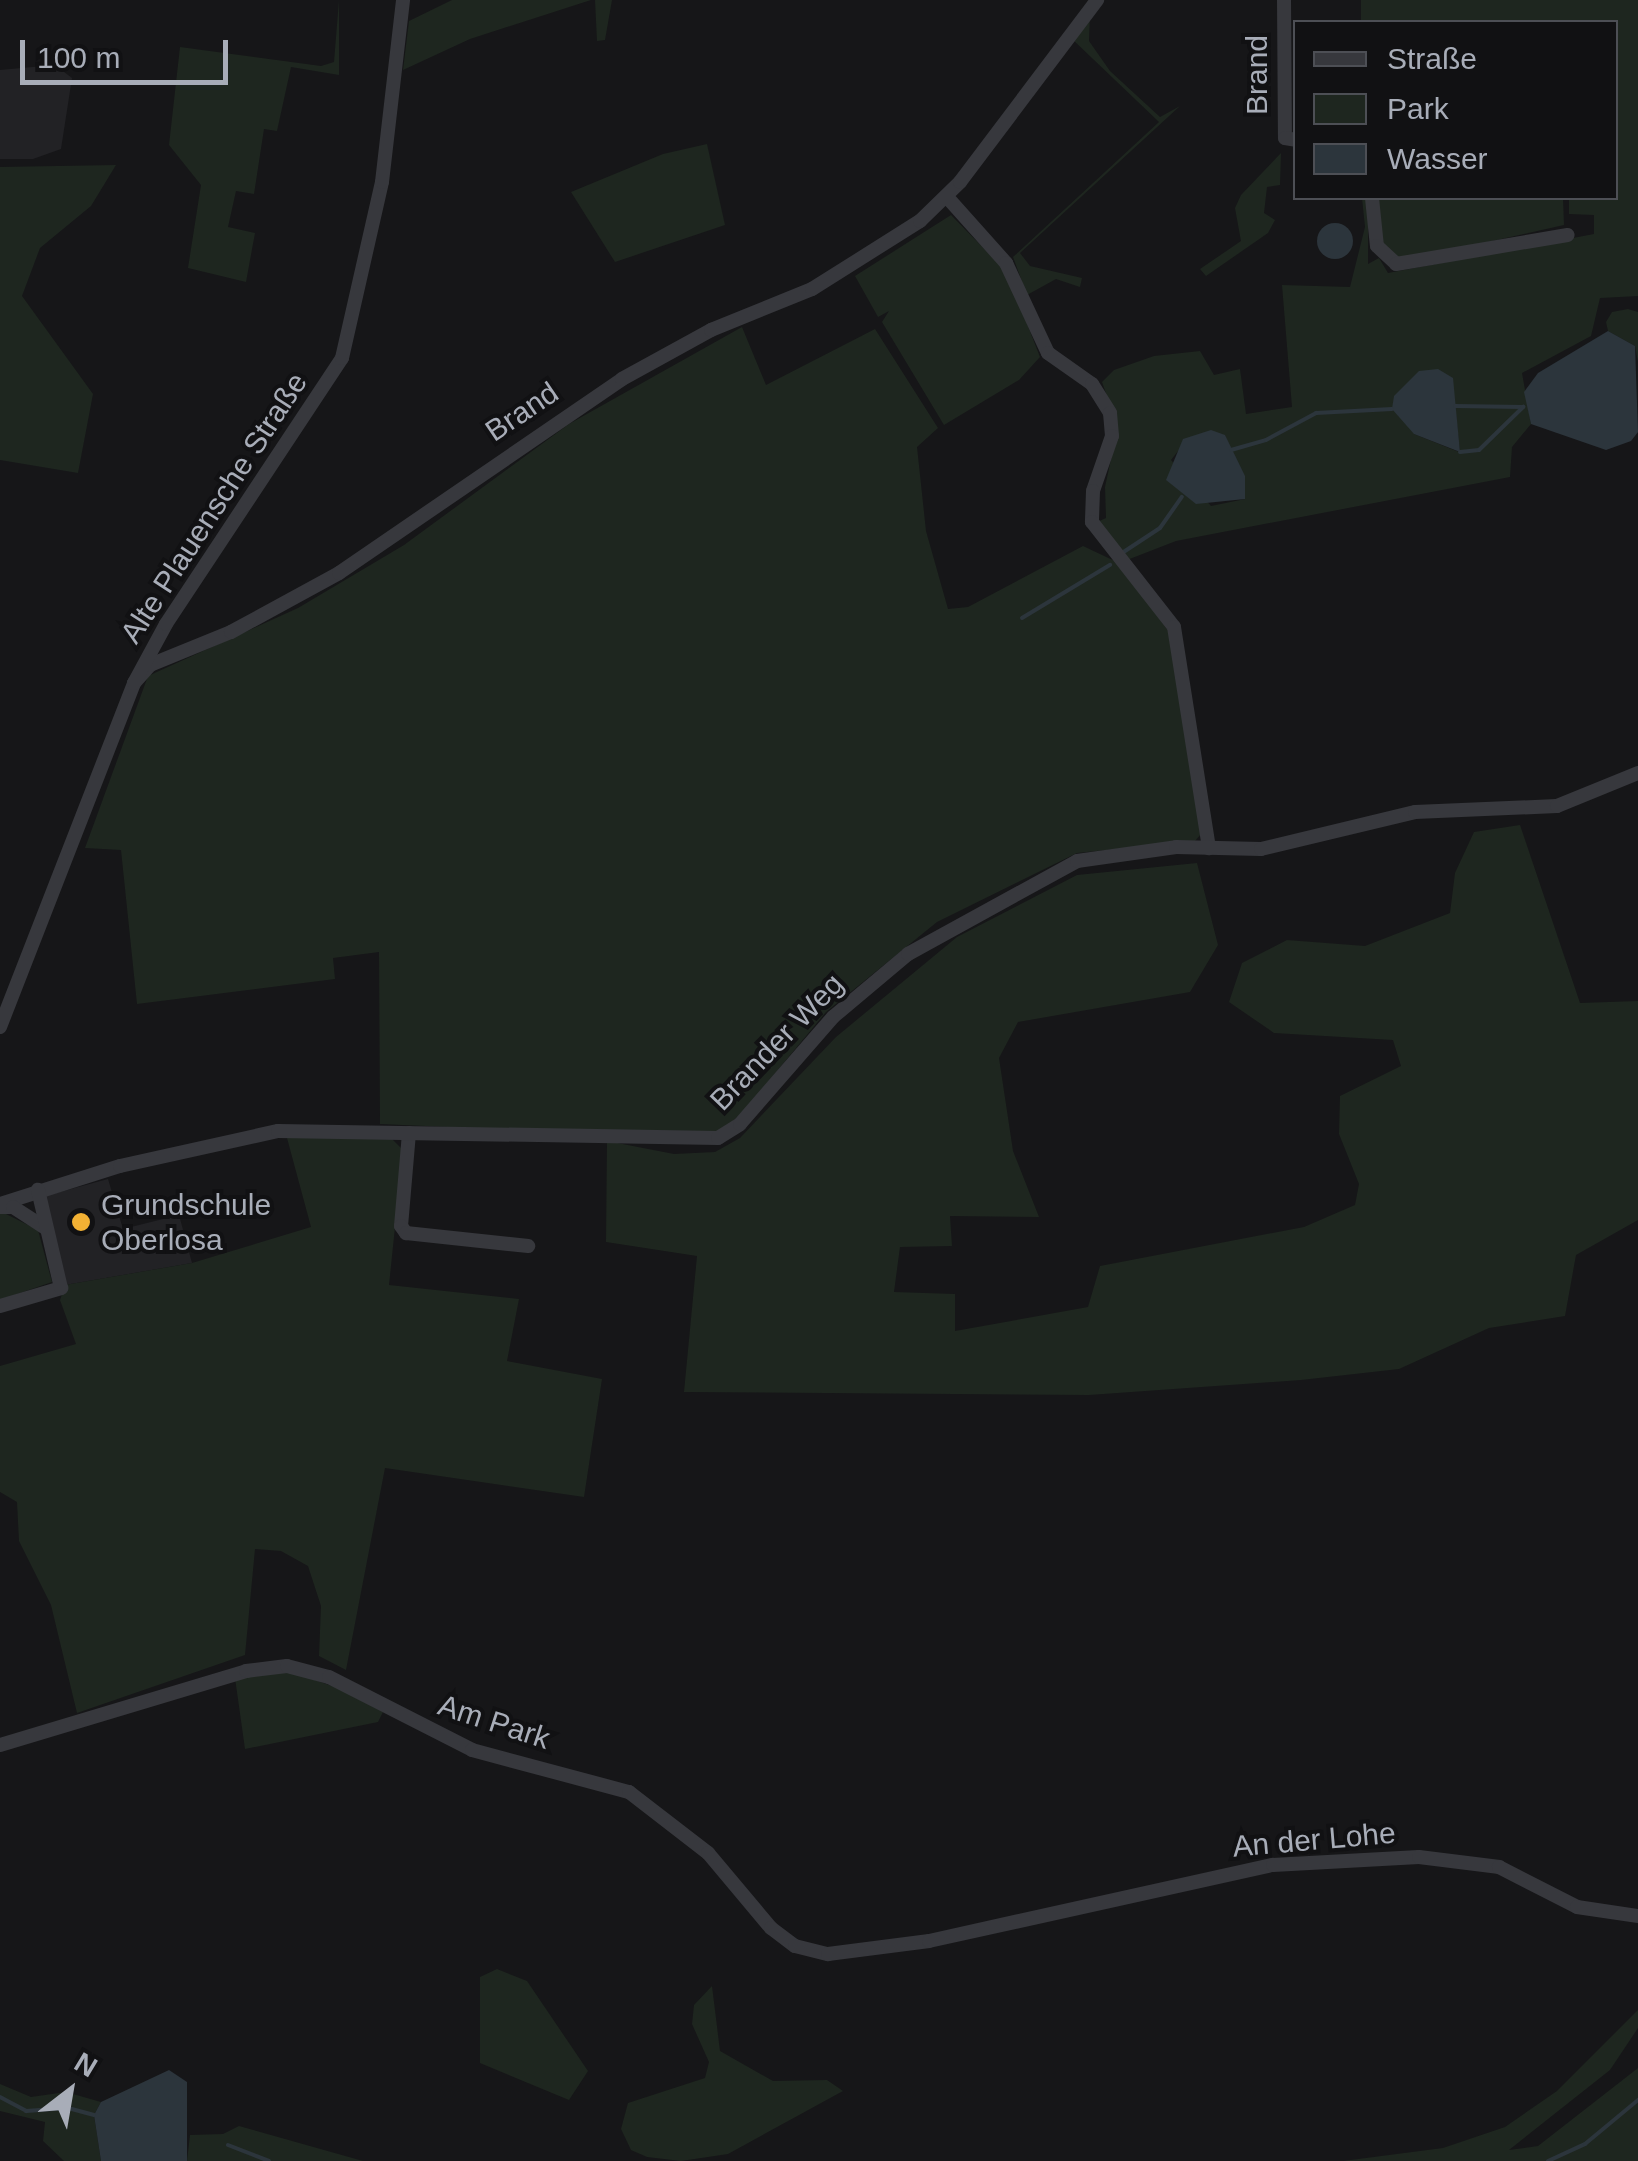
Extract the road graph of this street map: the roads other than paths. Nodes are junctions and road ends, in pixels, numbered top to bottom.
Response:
1 (403, 0) edge
2 (1097, 0) edge
3 (1284, 0) edge
4 (1293, 139) edge
5 (947, 197) junction
6 (1372, 200) edge
7 (1568, 235) dead end
8 (134, 684) junction
9 (1638, 773) edge
10 (1210, 848) junction
11 (0, 1027) edge
12 (409, 1133) junction
13 (38, 1190) junction
14 (0, 1205) edge
15 (46, 1228) junction
16 (528, 1246) dead end
17 (0, 1306) edge
18 (0, 1745) edge
19 (1638, 1916) edge
20 (930, 1940) joint

1 - 8 street, Alte Plauensche Straße
2 - 5 street, Brand
3 - 4 street, Brand
5 - 8 street, Brand
5 - 10 street
6 - 7 street
8 - 11 street, Alte Plauensche Straße
9 - 10 street, Brander Weg
10 - 12 street, Brander Weg
12 - 13 street, Brander Weg
12 - 16 street
13 - 14 street, Brander Weg
13 - 15 street
14 - 15 street, Brander Weg
15 - 17 street
18 - 20 street, Am Park
19 - 20 street, An der Lohe

